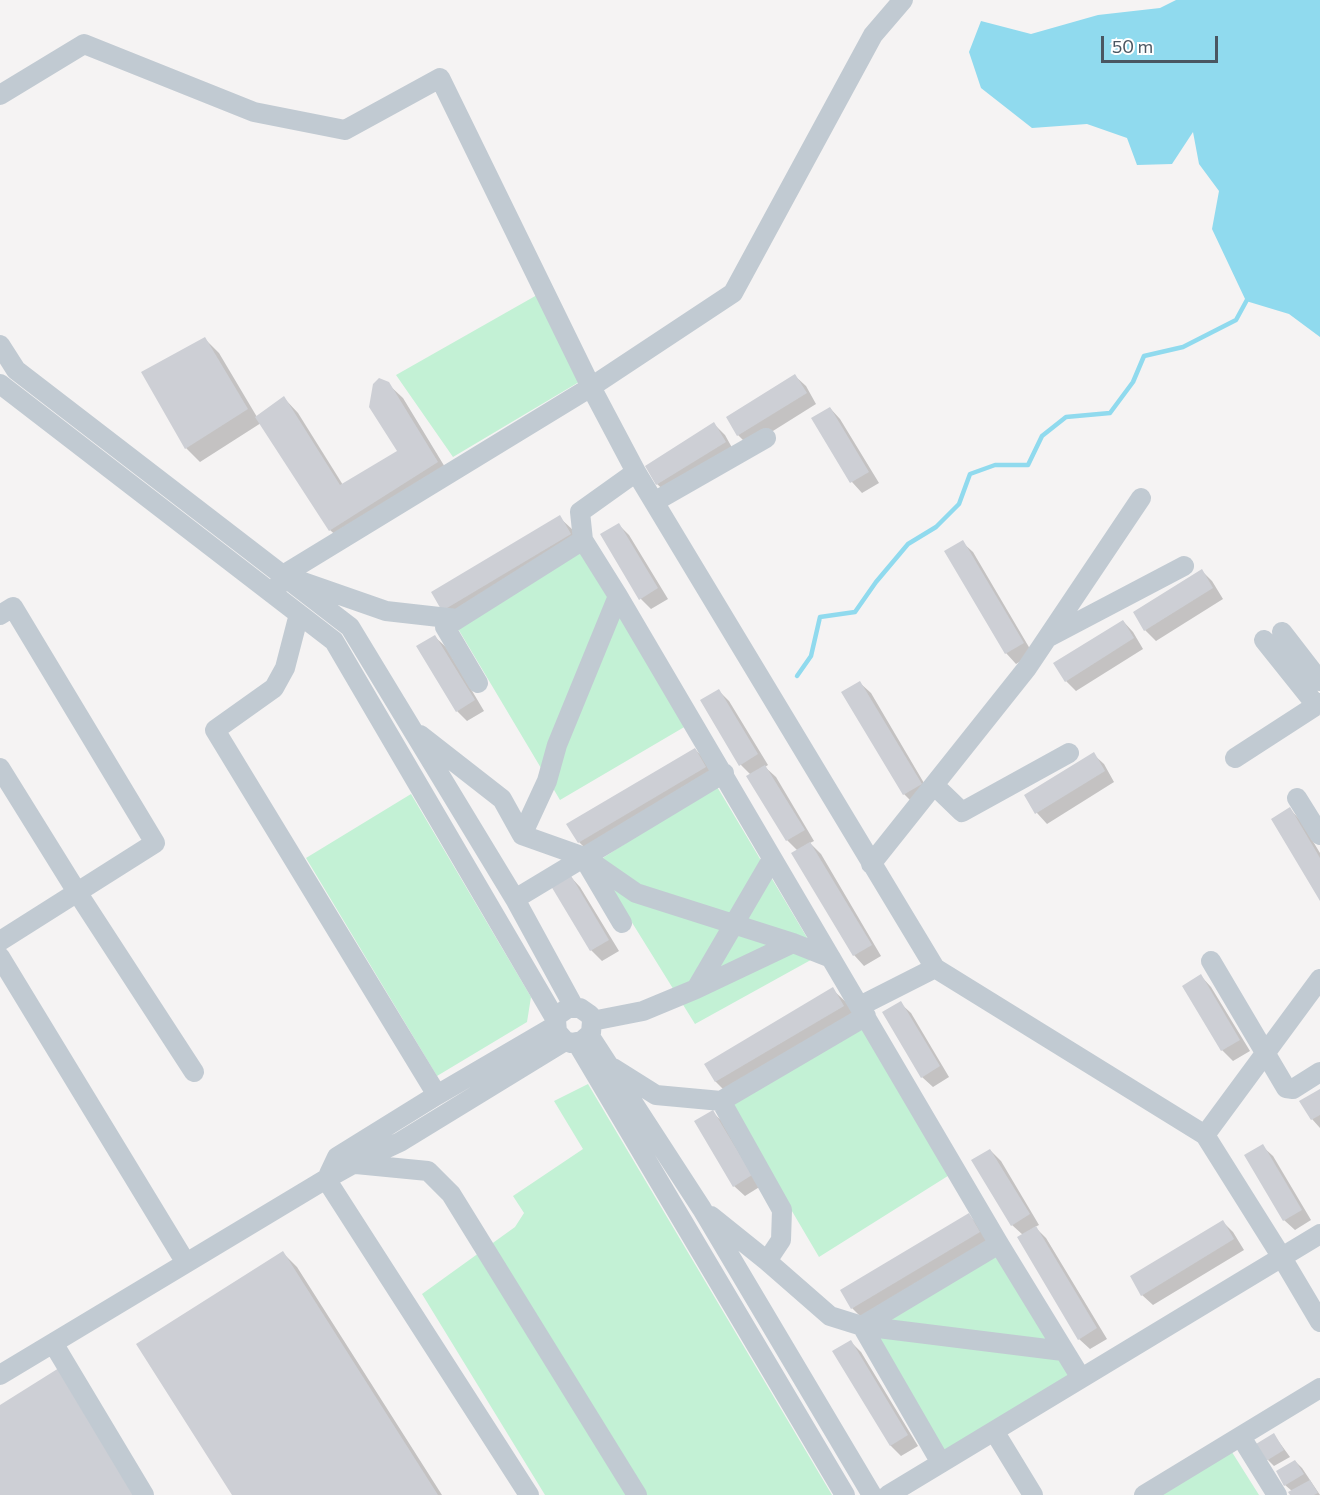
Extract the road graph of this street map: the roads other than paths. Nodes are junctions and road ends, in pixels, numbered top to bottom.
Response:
1 (903, 0) edge
2 (0, 95) edge
3 (0, 345) edge
4 (0, 384) edge
5 (591, 387) junction
6 (766, 438) dead end
7 (636, 472) junction
8 (1141, 498) dead end
9 (654, 502) junction
10 (583, 540) junction
11 (1184, 566) dead end
12 (283, 575) junction
13 (274, 595) junction
14 (618, 596) junction
15 (299, 614) junction
16 (0, 615) edge
17 (457, 618) junction
18 (1047, 639) junction
19 (1320, 681) edge
20 (478, 683) dead end
21 (1318, 704) edge
22 (409, 726) junction
23 (1069, 753) dead end
24 (1235, 758) dead end
25 (0, 768) edge
26 (724, 773) junction
27 (934, 785) junction
28 (1297, 798) dead end
29 (522, 835) junction
30 (1320, 835) edge
31 (584, 857) junction
32 (772, 859) junction
33 (872, 864) junction
34 (500, 875) junction
35 (478, 888) junction
36 (77, 892) junction
37 (515, 899) junction
38 (622, 923) dead end
39 (735, 925) junction
40 (0, 940) edge
41 (793, 944) junction
42 (0, 957) edge
43 (831, 958) junction
44 (1211, 961) dead end
45 (935, 968) junction
46 (1320, 979) edge
47 (696, 989) junction
48 (863, 1011) junction
49 (572, 1031) junction
50 (1265, 1054) junction
51 (609, 1065) junction
52 (194, 1072) dead end
53 (1320, 1072) edge
54 (437, 1095) junction
55 (721, 1101) junction
56 (1205, 1135) junction
57 (353, 1164) junction
58 (326, 1179) junction
59 (702, 1209) junction
60 (1320, 1234) edge
61 (999, 1244) junction
62 (1281, 1256) junction
63 (767, 1261) junction
64 (186, 1263) junction
65 (1320, 1322) edge
66 (862, 1326) junction
67 (53, 1343) junction
68 (1063, 1351) junction
69 (0, 1375) edge
70 (1081, 1378) junction
71 (1320, 1388) edge
72 (994, 1431) junction
73 (1242, 1437) junction
74 (941, 1463) junction
75 (144, 1495) edge
76 (529, 1495) edge
77 (637, 1495) edge
78 (845, 1495) edge
79 (872, 1495) edge
80 (888, 1495) edge
81 (1033, 1495) edge
82 (1144, 1495) edge
83 (1277, 1495) edge

1 - 5 street
2 - 5 street
3 - 12 street
4 - 13 street
5 - 7 street
5 - 12 street
6 - 9 street
7 - 9 street
7 - 10 street
8 - 18 street
9 - 33 street
10 - 14 street
10 - 17 street
11 - 18 street
12 - 13 street
12 - 17 street
12 - 22 street
13 - 15 street
14 - 26 street
14 - 29 street
15 - 35 street
15 - 54 street
16 - 36 street
17 - 20 street
18 - 27 street
19 - 21 street
21 - 24 street
22 - 29 street
22 - 34 street
23 - 27 street
25 - 36 street
26 - 31 street
26 - 32 street
27 - 33 street
28 - 30 street
29 - 31 street
31 - 37 street
31 - 38 street
31 - 39 street
32 - 39 street
32 - 43 street
33 - 45 street
34 - 35 street
34 - 37 street
35 - 49 street
36 - 40 street
36 - 52 street
37 - 49 street
39 - 41 street
39 - 47 street
41 - 43 street
41 - 47 street
42 - 64 street
43 - 48 street
44 - 50 street
45 - 48 street
45 - 56 street
46 - 50 street
47 - 49 street
48 - 55 street
48 - 61 street
49 - 51 street
49 - 54 street
49 - 57 street
49 - 78 street
50 - 53 street
50 - 56 street
51 - 55 street
51 - 59 street
54 - 58 street
55 - 63 street
56 - 62 street
57 - 58 street
57 - 77 street
58 - 64 street
58 - 76 street
59 - 63 street
59 - 79 street
60 - 62 street
61 - 66 street
61 - 68 street
62 - 65 street
62 - 70 street
63 - 66 street
64 - 67 street
66 - 68 street
66 - 74 street
67 - 69 street
67 - 75 street
68 - 70 street
70 - 72 street
71 - 73 street
72 - 74 street
72 - 81 street
73 - 82 street
73 - 83 street
74 - 80 street

